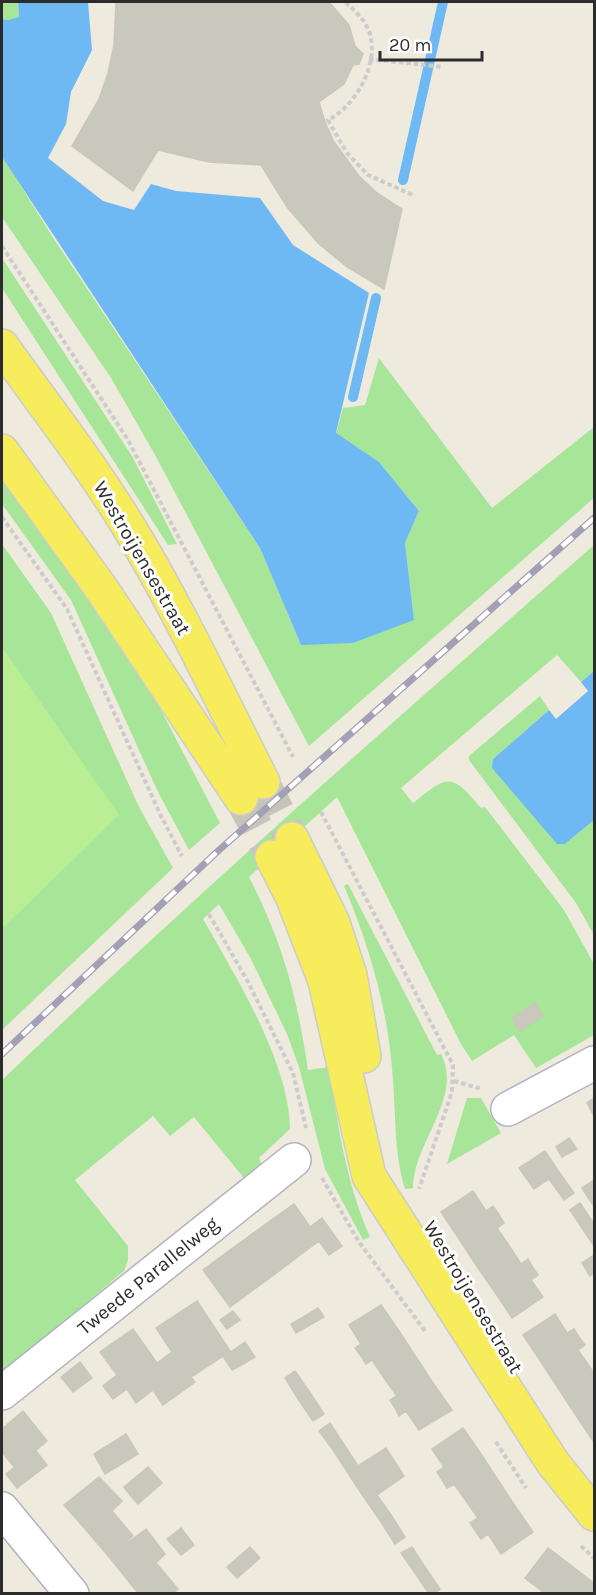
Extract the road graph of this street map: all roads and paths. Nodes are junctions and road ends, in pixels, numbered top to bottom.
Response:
1 (346, 2) edge
2 (369, 59) junction
3 (443, 67) dead end
4 (415, 196) dead end
5 (2, 246) edge
6 (2, 346) edge
7 (2, 451) edge
8 (2, 516) edge
9 (293, 757) dead end
10 (321, 812) dead end
11 (282, 848) tunnel mouth
12 (182, 856) dead end
13 (209, 914) dead end
14 (594, 1063) edge
15 (508, 1109) dead end
16 (301, 1148) joint
17 (418, 1197) dead end
18 (2, 1393) edge
19 (2, 1509) edge
20 (594, 1514) edge
21 (72, 1593) edge

1 - 2 path
2 - 3 path
2 - 4 path
5 - 9 path
6 - 7 main road, Westroijensestraat
8 - 12 path
10 - 17 path, Westroijensestraat
11 - 20 main road, Westroijensestraat
13 - 16 path
14 - 15 street
16 - 18 street, Tweede Parallelweg
19 - 21 street

